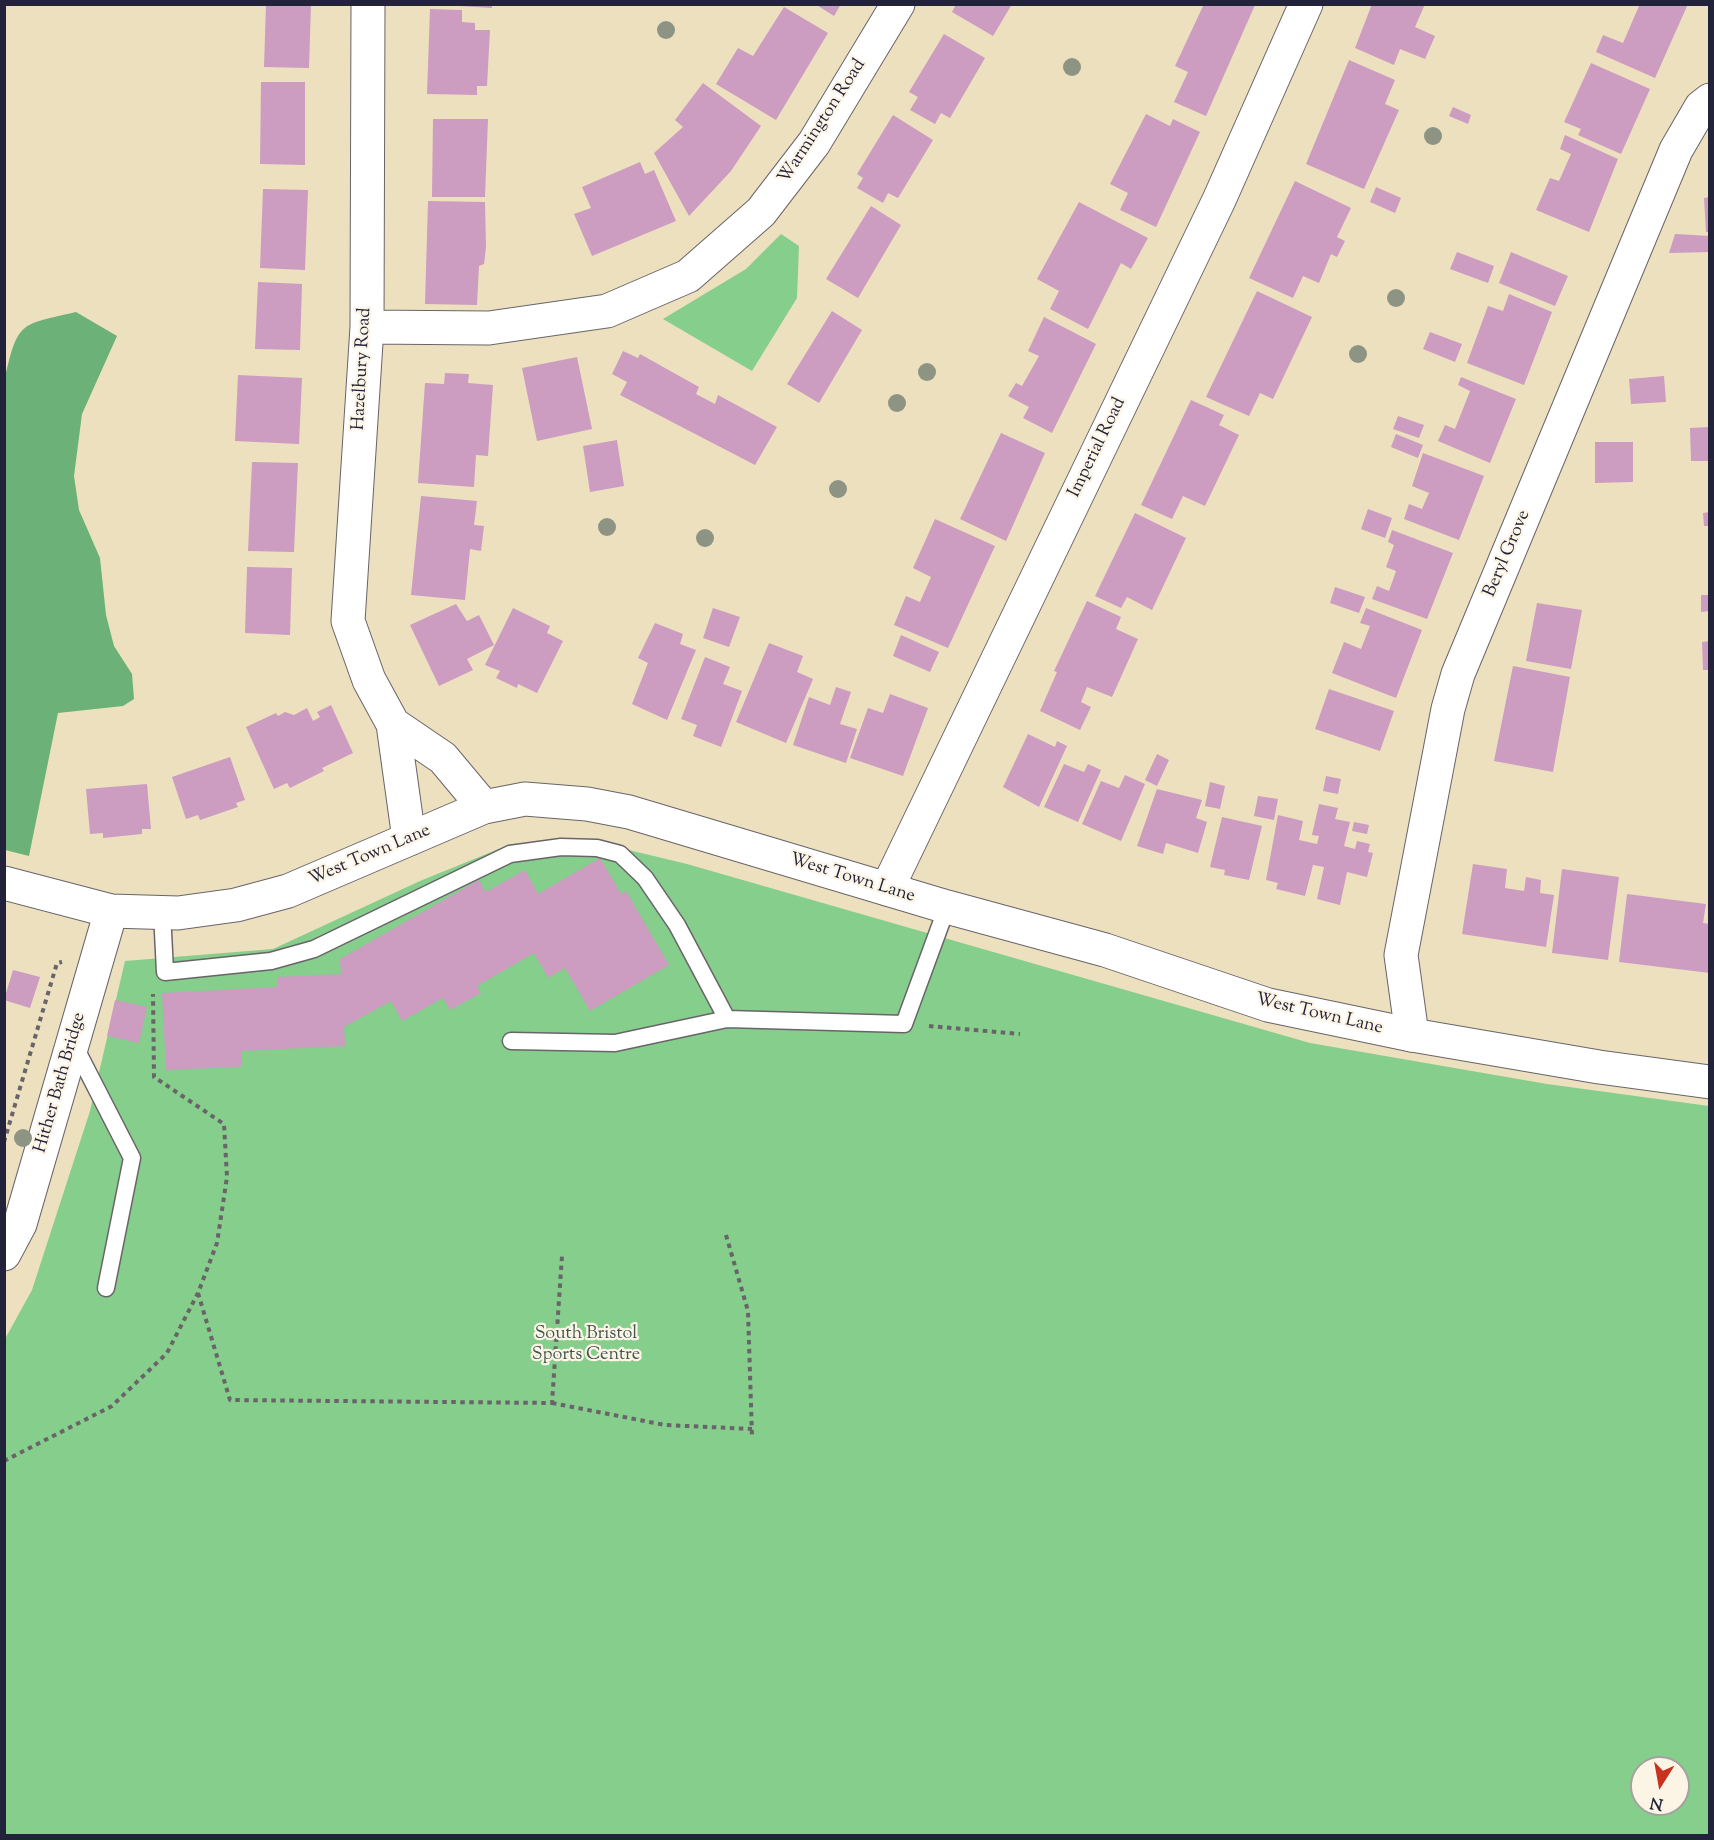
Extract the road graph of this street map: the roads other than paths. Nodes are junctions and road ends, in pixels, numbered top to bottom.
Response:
1 (368, 4) edge
2 (898, 4) edge
3 (1306, 4) edge
4 (1710, 100) edge
5 (367, 327) junction
6 (393, 724) junction
7 (484, 807) junction
8 (409, 839) junction
9 (4, 883) edge
10 (886, 889) junction
11 (947, 907) junction
12 (111, 910) junction
13 (162, 912) junction
14 (727, 1019) junction
15 (1412, 1035) junction
16 (512, 1041) dead end
17 (73, 1043) junction
18 (1710, 1082) edge
19 (4, 1254) edge
20 (106, 1288) dead end

1 - 5 street, Hazelbury Road
2 - 5 street, Warmington Road
3 - 10 street, Imperial Road
4 - 15 street, Beryl Grove
5 - 6 street, Hazelbury Road
6 - 7 street, Hazelbury Road
6 - 8 street, Hazelbury Road
7 - 8 street, West Town Lane
7 - 10 street, West Town Lane
8 - 13 street, West Town Lane
9 - 12 street, West Town Lane
10 - 11 street, West Town Lane
11 - 14 lane
11 - 15 street, West Town Lane
12 - 13 street, West Town Lane
12 - 17 street, Hither Bath Bridge
13 - 14 lane
14 - 16 lane
15 - 18 street, West Town Lane
17 - 19 street, Hither Bath Bridge
17 - 20 lane

